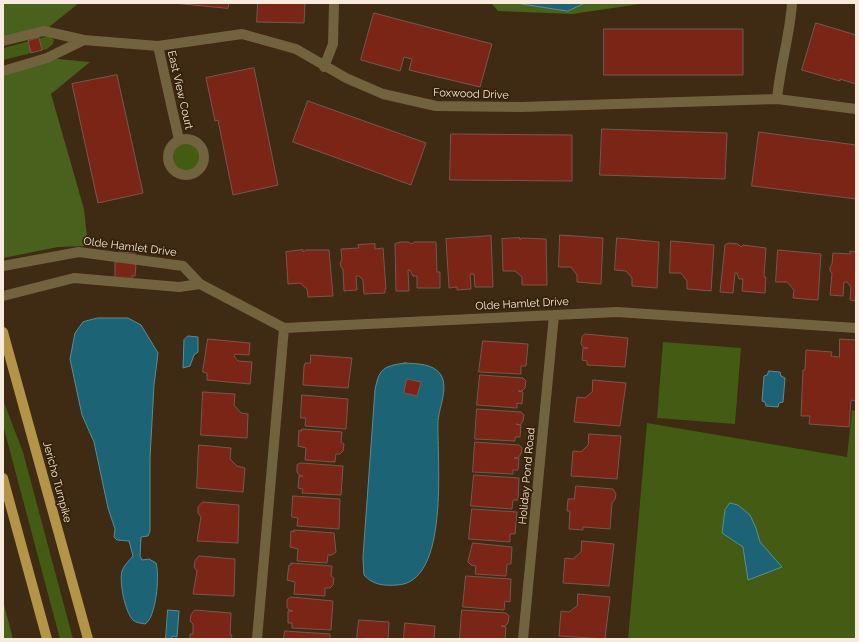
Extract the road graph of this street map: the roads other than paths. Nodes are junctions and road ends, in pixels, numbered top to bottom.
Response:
1 (334, 3) edge
2 (792, 3) edge
3 (84, 40) junction
4 (3, 41) edge
5 (158, 46) junction
6 (324, 67) junction
7 (3, 71) edge
8 (777, 99) junction
9 (856, 109) edge
10 (180, 140) dead end
11 (3, 266) edge
12 (200, 284) junction
13 (3, 296) edge
14 (554, 315) junction
15 (284, 328) junction
16 (856, 328) edge
17 (3, 332) edge
18 (3, 478) edge
19 (46, 639) edge
20 (88, 639) edge
21 (257, 639) edge
22 (523, 639) edge

1 - 6 street
2 - 8 street
3 - 4 street, Foxwood Drive
3 - 5 street, Foxwood Drive
3 - 7 street
5 - 6 street, Foxwood Drive
5 - 10 street, East View Court
6 - 8 street, Foxwood Drive
8 - 9 street, Foxwood Drive
11 - 12 street, Olde Hamlet Drive
12 - 13 street
12 - 15 street, Olde Hamlet Drive
14 - 15 street, Olde Hamlet Drive
14 - 16 street, Olde Hamlet Drive
14 - 22 street, Holiday Pond Road
15 - 21 street
17 - 20 main road, Jericho Turnpike
18 - 19 main road

